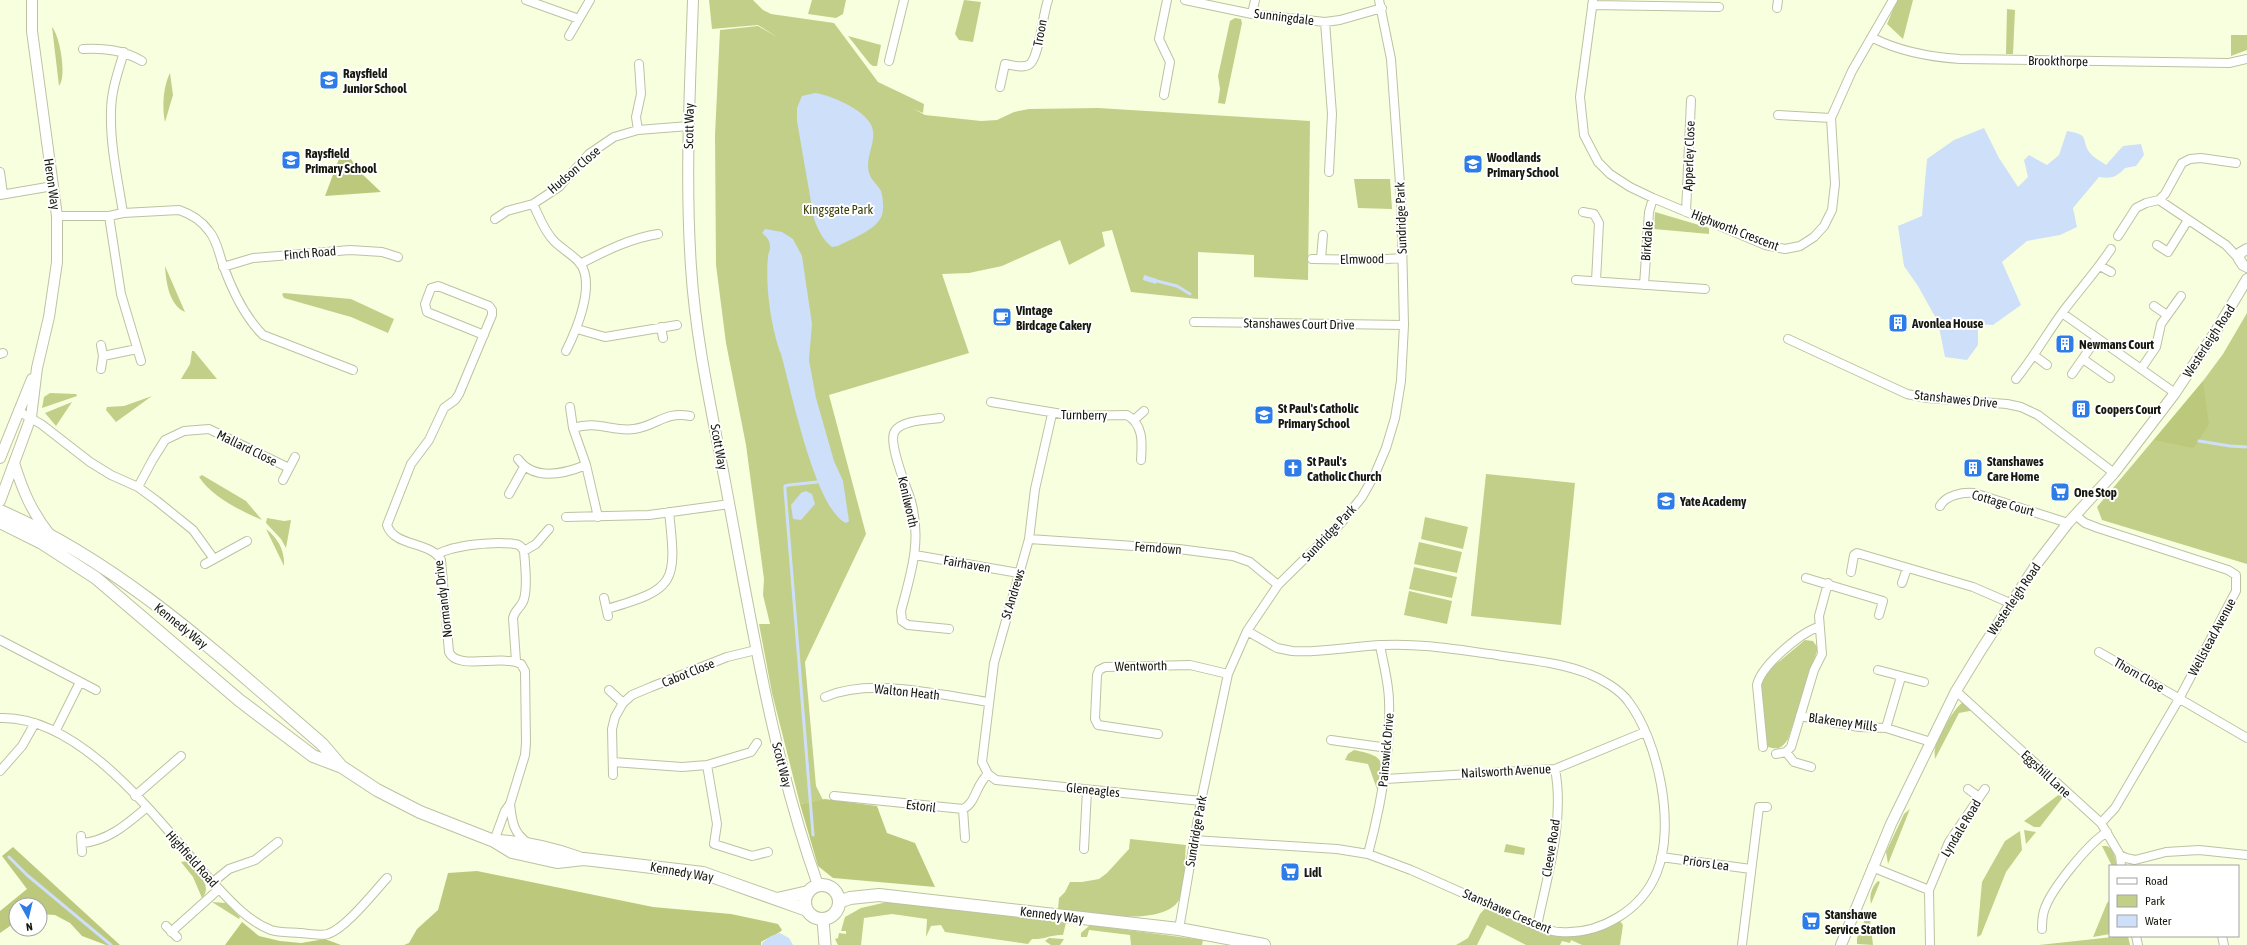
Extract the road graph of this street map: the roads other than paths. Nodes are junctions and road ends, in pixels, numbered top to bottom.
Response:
1 (32, 0) edge
2 (526, 0) edge
3 (590, 0) edge
4 (693, 0) edge
5 (904, 0) edge
6 (1048, 0) edge
7 (1167, 0) edge
8 (1185, 0) edge
9 (1255, 0) edge
10 (1379, 0) edge
11 (1893, 0) edge
12 (1593, 3) edge
13 (1719, 7) dead end
14 (1382, 8) junction
15 (1252, 14) junction
16 (579, 19) junction
17 (1325, 22) junction
18 (569, 36) dead end
19 (1873, 38) junction
20 (83, 49) dead end
21 (124, 52) junction
22 (2247, 59) edge
23 (142, 61) dead end
24 (889, 61) dead end
25 (639, 64) dead end
26 (1000, 87) dead end
27 (1164, 95) dead end
28 (1691, 100) dead end
29 (1778, 115) dead end
30 (1831, 118) junction
31 (689, 126) junction
32 (638, 130) junction
33 (2236, 163) dead end
34 (0, 172) edge
35 (1330, 172) dead end
36 (53, 186) junction
37 (1, 194) edge
38 (1653, 198) junction
39 (2159, 200) junction
40 (533, 204) junction
41 (1583, 212) dead end
42 (1686, 212) junction
43 (123, 213) junction
44 (57, 216) junction
45 (109, 216) junction
46 (495, 219) dead end
47 (2188, 220) junction
48 (658, 234) dead end
49 (1323, 235) dead end
50 (2118, 236) dead end
51 (2157, 245) dead end
52 (2226, 245) junction
53 (2111, 249) dead end
54 (2247, 249) edge
55 (398, 257) dead end
56 (1402, 258) junction
57 (1312, 259) dead end
58 (1322, 259) junction
59 (2242, 263) edge
60 (580, 264) junction
61 (2100, 266) junction
62 (224, 267) junction
63 (2111, 272) dead end
64 (1576, 280) dead end
65 (1596, 281) junction
66 (2245, 283) edge
67 (1644, 285) junction
68 (1705, 290) dead end
69 (2181, 296) dead end
70 (2154, 306) dead end
71 (2062, 313) junction
72 (2168, 315) junction
73 (1194, 322) dead end
74 (677, 325) dead end
75 (1404, 325) junction
76 (662, 327) junction
77 (577, 329) junction
78 (484, 335) junction
79 (663, 338) dead end
80 (2097, 338) junction
81 (1788, 339) dead end
82 (101, 345) dead end
83 (137, 348) junction
84 (566, 351) dead end
85 (103, 356) junction
86 (2035, 356) junction
87 (2083, 358) junction
88 (141, 361) dead end
89 (2047, 364) dead end
90 (37, 368) junction
91 (101, 369) dead end
92 (2141, 369) junction
93 (353, 370) dead end
94 (2072, 374) dead end
95 (2016, 378) dead end
96 (2110, 378) dead end
97 (2175, 393) junction
98 (991, 402) dead end
99 (570, 407) dead end
100 (1144, 411) dead end
101 (18, 412) junction
102 (1052, 414) junction
103 (690, 416) dead end
104 (31, 417) junction
105 (940, 418) dead end
106 (1134, 420) junction
107 (573, 428) junction
108 (295, 457) dead end
109 (0, 458) edge
110 (518, 459) dead end
111 (1141, 460) dead end
112 (14, 463) junction
113 (586, 466) junction
114 (524, 467) junction
115 (289, 468) junction
116 (2114, 473) junction
117 (284, 480) dead end
118 (138, 487) junction
119 (509, 494) dead end
120 (0, 501) edge
121 (730, 504) junction
122 (1940, 506) dead end
123 (0, 511) edge
124 (669, 512) junction
125 (566, 517) dead end
126 (598, 517) junction
127 (2072, 519) junction
128 (0, 522) edge
129 (549, 529) dead end
130 (50, 535) junction
131 (1029, 539) junction
132 (248, 541) dead end
133 (524, 551) junction
134 (438, 554) junction
135 (915, 555) junction
136 (214, 558) junction
137 (205, 564) dead end
138 (1907, 568) junction
139 (1851, 572) dead end
140 (1019, 573) junction
141 (1806, 578) dead end
142 (1828, 583) junction
143 (1902, 583) dead end
144 (1278, 585) junction
145 (604, 598) dead end
146 (2010, 603) junction
147 (1879, 615) dead end
148 (1818, 627) junction
149 (949, 629) dead end
150 (1247, 631) junction
151 (0, 640) edge
152 (1380, 645) junction
153 (756, 650) junction
154 (2099, 652) dead end
155 (516, 661) junction
156 (1878, 670) dead end
157 (1228, 674) junction
158 (1901, 677) junction
159 (80, 682) junction
160 (1924, 682) dead end
161 (96, 690) dead end
162 (609, 690) dead end
163 (1956, 691) junction
164 (825, 697) dead end
165 (2179, 698) junction
166 (989, 702) junction
167 (624, 703) junction
168 (1800, 716) junction
169 (0, 718) edge
170 (35, 724) junction
171 (1886, 728) junction
172 (56, 730) junction
173 (1645, 732) junction
174 (1158, 734) dead end
175 (2247, 738) edge
176 (1330, 740) dead end
177 (1931, 742) junction
178 (757, 743) dead end
179 (1763, 747) dead end
180 (1388, 748) junction
181 (1786, 752) junction
182 (1776, 754) dead end
183 (181, 756) dead end
184 (613, 762) junction
185 (706, 765) junction
186 (342, 767) junction
187 (1811, 767) dead end
188 (1555, 769) junction
189 (0, 771) edge
190 (988, 774) junction
191 (613, 775) dead end
192 (1385, 779) junction
193 (1968, 789) dead end
194 (1985, 789) dead end
195 (1087, 790) junction
196 (136, 796) junction
197 (834, 796) dead end
198 (1979, 797) junction
199 (1201, 801) junction
200 (510, 804) junction
201 (1767, 807) dead end
202 (146, 808) junction
203 (963, 809) junction
204 (2101, 823) junction
205 (2108, 832) junction
206 (965, 838) dead end
207 (1194, 840) junction
208 (494, 841) junction
209 (278, 842) dead end
210 (82, 843) dead end
211 (533, 846) junction
212 (1084, 848) dead end
213 (768, 852) dead end
214 (1368, 854) junction
215 (2120, 855) junction
216 (2247, 855) edge
217 (1661, 857) junction
218 (584, 860) junction
219 (2121, 865) edge
220 (1872, 868) junction
221 (1751, 869) junction
222 (387, 878) dead end
223 (216, 886) junction
224 (813, 889) junction
225 (1929, 890) junction
226 (777, 899) junction
227 (840, 902) junction
228 (807, 910) junction
229 (823, 920) junction
230 (1537, 926) junction
231 (1179, 929) junction
232 (2042, 930) dead end
233 (171, 931) dead end
234 (825, 945) edge
235 (1264, 945) edge
236 (1742, 945) edge
237 (1841, 945) edge
238 (1930, 945) edge

1 - 36 street, Heron Way
2 - 16 street
3 - 16 street
4 - 31 street, Scott Way
5 - 24 street
6 - 26 street, Troon
7 - 27 street
8 - 15 street, Sunningdale
9 - 15 street
10 - 14 street, Sundridge Park
11 - 19 street, Highworth Crescent
12 - 13 street
12 - 38 street, Highworth Crescent
14 - 17 street, Sunningdale
14 - 56 street, Sundridge Park
15 - 17 street, Sunningdale
16 - 18 street
17 - 35 street
19 - 22 street, Brookthorpe
19 - 30 street, Highworth Crescent
20 - 21 street
21 - 23 street
21 - 43 street
25 - 32 street
28 - 42 street, Apperley Close
29 - 30 street
30 - 42 street, Highworth Crescent
31 - 32 street, Hudson Close
31 - 121 street, Scott Way
32 - 40 street, Hudson Close
33 - 39 street
34 - 37 street
36 - 37 street
36 - 44 street, Heron Way
38 - 42 street, Highworth Crescent
38 - 67 street, Birkdale
39 - 47 street
39 - 50 street
40 - 46 street, Hudson Close
40 - 60 street
41 - 65 street
43 - 45 street
43 - 62 street
44 - 45 street
44 - 90 street, Heron Way
45 - 83 street
47 - 51 street
47 - 52 street
48 - 60 street
49 - 58 street, Elmwood
52 - 54 street
52 - 59 street
53 - 61 street
54 - 59 street
55 - 62 street, Finch Road
56 - 58 street, Elmwood
56 - 75 street, Sundridge Park
57 - 58 street, Elmwood
59 - 66 street, Westerleigh Road
60 - 77 street
61 - 63 street
61 - 71 street
62 - 93 street
64 - 65 street
65 - 67 street
66 - 97 street, Westerleigh Road
67 - 68 street
69 - 72 street
70 - 72 street
71 - 80 street
71 - 86 street
72 - 92 street
73 - 75 street, Stanshawes Court Drive
74 - 76 street
75 - 144 street, Sundridge Park
76 - 77 street
76 - 79 street
77 - 84 street
78 - 78 street, Normandy Drive
78 - 134 street, Normandy Drive
80 - 87 street
80 - 92 street
81 - 116 street, Stanshawes Drive
82 - 85 street
83 - 85 street
83 - 88 street
85 - 91 street
86 - 89 street
86 - 95 street
87 - 94 street
87 - 96 street
90 - 101 street, Heron Way
90 - 104 street, Heron Way
92 - 97 street
97 - 116 street, Westerleigh Road
98 - 102 street, Turnberry
99 - 107 street
100 - 106 street
101 - 104 street
101 - 109 street, Heron Way
102 - 106 street, Turnberry
102 - 131 street, St Andrews
103 - 107 street
104 - 112 street, Heron Way
104 - 118 street
105 - 135 street, Kenilworth
106 - 111 street
107 - 113 street
108 - 115 street, Mallard Close
110 - 114 street
112 - 120 street, Heron Way
112 - 130 street
113 - 114 street
113 - 126 street
114 - 119 street
115 - 117 street, Mallard Close
115 - 118 street, Mallard Close
116 - 127 street, Westerleigh Road
118 - 136 street
121 - 124 street
121 - 153 street, Scott Way
122 - 127 street, Cottage Court
123 - 130 main road, Kennedy Way
124 - 126 street
124 - 145 street
125 - 126 street
127 - 146 street, Westerleigh Road
127 - 165 street, Wellstead Avenue
128 - 186 main road, Kennedy Way
129 - 133 street
130 - 186 main road, Kennedy Way
131 - 140 street, St Andrews
131 - 144 street, Ferndown
132 - 136 street
133 - 134 street
133 - 155 street
134 - 155 street, Normandy Drive
135 - 140 street, Fairhaven
135 - 149 street, Kenilworth
136 - 137 street
138 - 139 street
138 - 143 street
138 - 146 street
140 - 166 street, St Andrews
141 - 142 street
142 - 147 street
142 - 148 street, Blakeney Mills
144 - 150 street, Sundridge Park
146 - 163 street, Westerleigh Road
148 - 168 street, Blakeney Mills
148 - 179 street
150 - 152 street, Stanshawe Crescent
150 - 157 street, Sundridge Park
151 - 159 street
152 - 173 street, Stanshawe Crescent
152 - 180 street, Painswick Drive
153 - 167 street, Cabot Close
153 - 224 street, Scott Way
154 - 165 street, Thorn Close
155 - 200 street
156 - 158 street
157 - 174 street, Wentworth
157 - 199 street, Sundridge Park
158 - 160 street
158 - 171 street, Blakeney Mills
159 - 161 street
159 - 172 street
162 - 167 street
163 - 177 street, Westerleigh Road
163 - 204 street, Eggshill Lane
164 - 166 street, Walton Heath
165 - 175 street, Thorn Close
165 - 204 street, Wellstead Avenue
166 - 190 street, St Andrews
167 - 184 street, Cabot Close
168 - 171 street, Blakeney Mills
168 - 181 street, Blakeney Mills
169 - 170 street, Highfield Road
170 - 172 street, Highfield Road
170 - 189 street
171 - 177 street, Blakeney Mills
172 - 196 street, Highfield Road
173 - 188 street, Nailsworth Avenue
173 - 217 street, Stanshawe Crescent
176 - 180 street
177 - 220 street, Westerleigh Road
178 - 185 street
180 - 192 street, Painswick Drive
181 - 182 street
181 - 187 street
183 - 196 street
184 - 185 street
184 - 191 street, Cabot Close
185 - 213 street
186 - 208 main road, Kennedy Way
188 - 192 street, Nailsworth Avenue
188 - 230 street, Cleeve Road
190 - 195 street, Gleneagles
190 - 203 street
192 - 214 street, Painswick Drive
193 - 198 street
194 - 198 street, Lyndale Road
195 - 199 street, Gleneagles
195 - 212 street
196 - 202 street, Highfield Road
197 - 203 street, Estoril
198 - 225 street, Lyndale Road
199 - 207 street, Sundridge Park
200 - 208 street
200 - 211 street
201 - 221 street
202 - 210 street
202 - 223 street, Highfield Road
203 - 206 street
204 - 205 street, Eggshill Lane
205 - 215 street, Eggshill Lane
205 - 232 street
207 - 214 street, Stanshawe Crescent
207 - 231 street, Sundridge Park
208 - 211 main road, Kennedy Way
208 - 218 main road, Kennedy Way
209 - 223 street
211 - 218 main road, Kennedy Way
214 - 230 street, Stanshawe Crescent
215 - 216 street
215 - 219 street, Eggshill Lane
217 - 221 street, Priors Lea
217 - 230 street, Stanshawe Crescent
218 - 226 main road, Kennedy Way
220 - 225 street
220 - 237 street, Westerleigh Road
221 - 236 street
222 - 223 street, Highfield Road
223 - 233 street
224 - 226 main road
224 - 227 main road
224 - 228 main road
225 - 238 street, Lyndale Road
226 - 228 main road, Kennedy Way
227 - 229 main road
227 - 231 main road, Kennedy Way
228 - 229 main road
229 - 234 main road
231 - 235 main road, Kennedy Way

